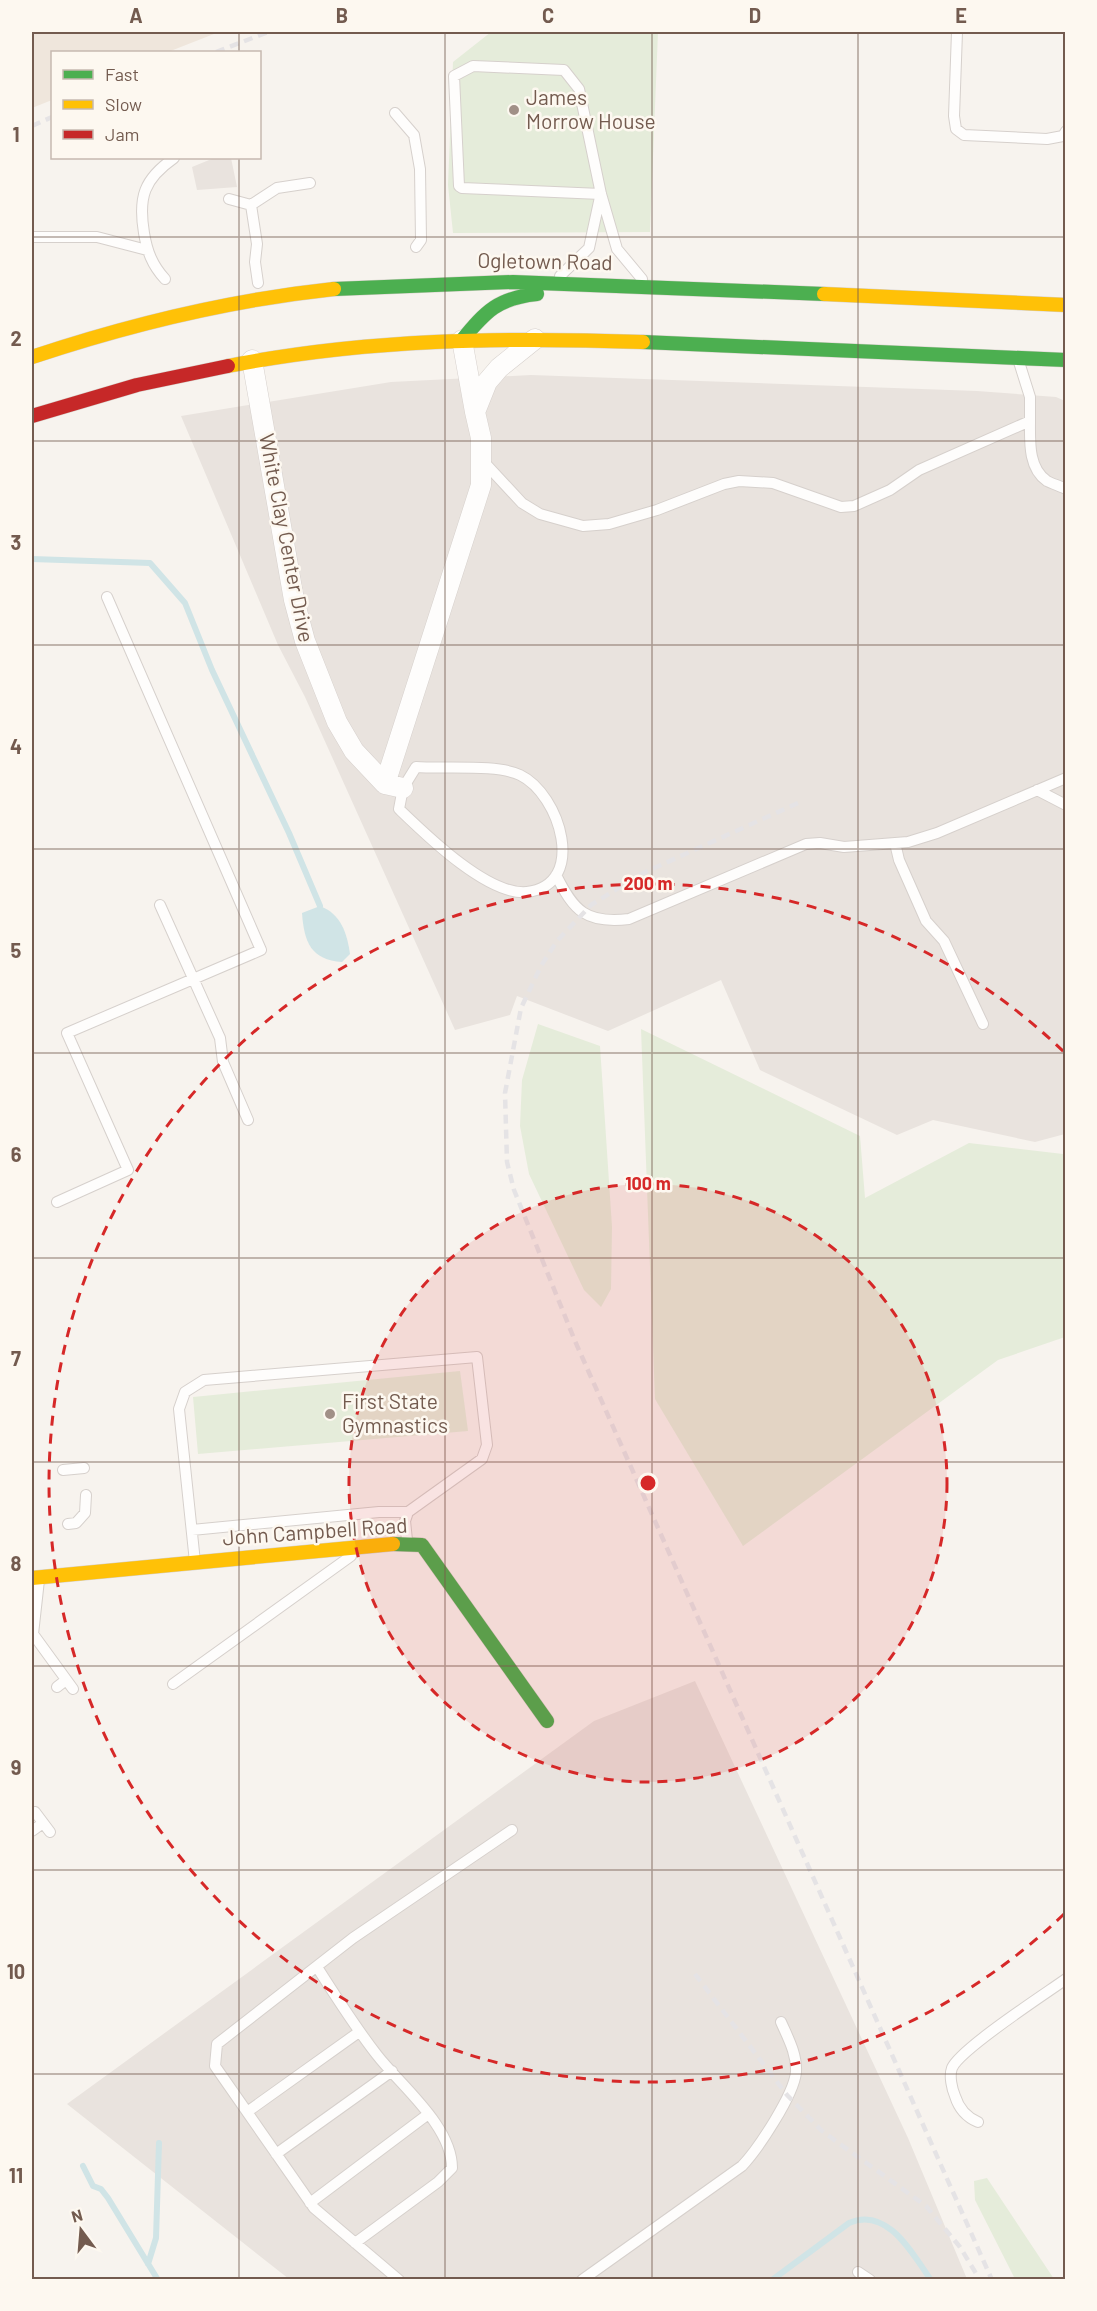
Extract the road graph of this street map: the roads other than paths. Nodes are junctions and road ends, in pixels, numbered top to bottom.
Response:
1 (957, 32) edge
2 (395, 114) dead end
3 (1065, 131) edge
4 (173, 159) edge
5 (310, 183) dead end
6 (601, 194) junction
7 (229, 199) dead end
8 (251, 205) junction
9 (32, 237) edge
10 (416, 247) dead end
11 (147, 250) junction
12 (488, 268) dead end
13 (165, 279) dead end
14 (554, 282) junction
15 (259, 283) dead end
16 (648, 286) junction
17 (157, 305) dead end
18 (1065, 305) edge
19 (96, 335) junction
20 (535, 339) junction
21 (462, 340) junction
22 (32, 357) edge
23 (1018, 358) junction
24 (252, 360) junction
25 (1065, 360) edge
26 (475, 412) junction
27 (32, 416) edge
28 (1030, 421) junction
29 (483, 461) junction
30 (1065, 489) edge
31 (107, 597) dead end
32 (163, 725) junction
33 (152, 729) dead end
34 (1065, 778) edge
35 (394, 786) junction
36 (1036, 790) junction
37 (1065, 804) edge
38 (895, 843) junction
39 (556, 875) junction
40 (160, 905) dead end
41 (194, 979) junction
42 (983, 1024) dead end
43 (248, 1120) dead end
44 (57, 1202) dead end
45 (84, 1468) dead end
46 (63, 1470) dead end
47 (86, 1495) dead end
48 (408, 1512) junction
49 (68, 1524) dead end
50 (192, 1530) junction
51 (407, 1544) junction
52 (364, 1547) junction
53 (195, 1562) junction
54 (58, 1575) junction
55 (35, 1577) edge
56 (71, 1590) dead end
57 (173, 1684) dead end
58 (57, 1687) dead end
59 (547, 1721) dead end
60 (35, 1812) dead end
61 (512, 1830) dead end
62 (32, 1832) edge
63 (317, 1967) junction
64 (1065, 1979) edge
65 (781, 2022) dead end
66 (359, 2031) junction
67 (392, 2071) junction
68 (247, 2112) junction
69 (427, 2115) junction
70 (978, 2122) dead end
71 (276, 2154) junction
72 (310, 2204) junction
73 (355, 2243) junction
74 (858, 2272) dead end
75 (399, 2280) edge
76 (582, 2280) edge
77 (870, 2280) edge

1 - 3 lane
2 - 10 lane
4 - 11 lane
5 - 8 lane
6 - 6 lane
6 - 14 lane
6 - 16 lane
7 - 8 lane
8 - 15 lane
9 - 11 lane
11 - 13 lane
12 - 14 main road
14 - 16 main road, Ogletown Road
14 - 19 main road, Ogletown Road
16 - 18 main road, Ogletown Road
16 - 21 main road
17 - 19 main road
19 - 22 main road, Ogletown Road
20 - 21 main road
20 - 23 main road
20 - 26 street
21 - 24 main road
21 - 26 street
23 - 25 main road
23 - 28 lane
24 - 27 main road
24 - 35 street, White Clay Center Drive
26 - 29 street
28 - 29 lane
28 - 30 lane
29 - 35 street
31 - 32 lane
32 - 33 lane
32 - 41 lane
34 - 36 lane
35 - 39 lane
35 - 39 lane
36 - 37 lane
36 - 38 lane
38 - 39 lane
38 - 42 lane
40 - 41 lane
41 - 43 lane
41 - 44 lane
45 - 46 lane
47 - 49 lane
48 - 50 lane
48 - 50 lane
48 - 51 lane
50 - 53 lane
51 - 52 main road, John Campbell Road
51 - 59 main road, John Campbell Road
52 - 53 main road, John Campbell Road
52 - 57 lane
53 - 54 main road, John Campbell Road
54 - 55 main road, John Campbell Road
54 - 56 lane
55 - 58 lane
60 - 62 lane
61 - 63 lane
63 - 66 lane
63 - 68 lane
64 - 70 lane
65 - 76 lane
66 - 67 lane
66 - 68 lane
67 - 69 lane
67 - 71 lane
68 - 71 lane
69 - 72 lane
69 - 73 lane
71 - 72 lane
72 - 73 lane
73 - 75 lane
74 - 77 lane

